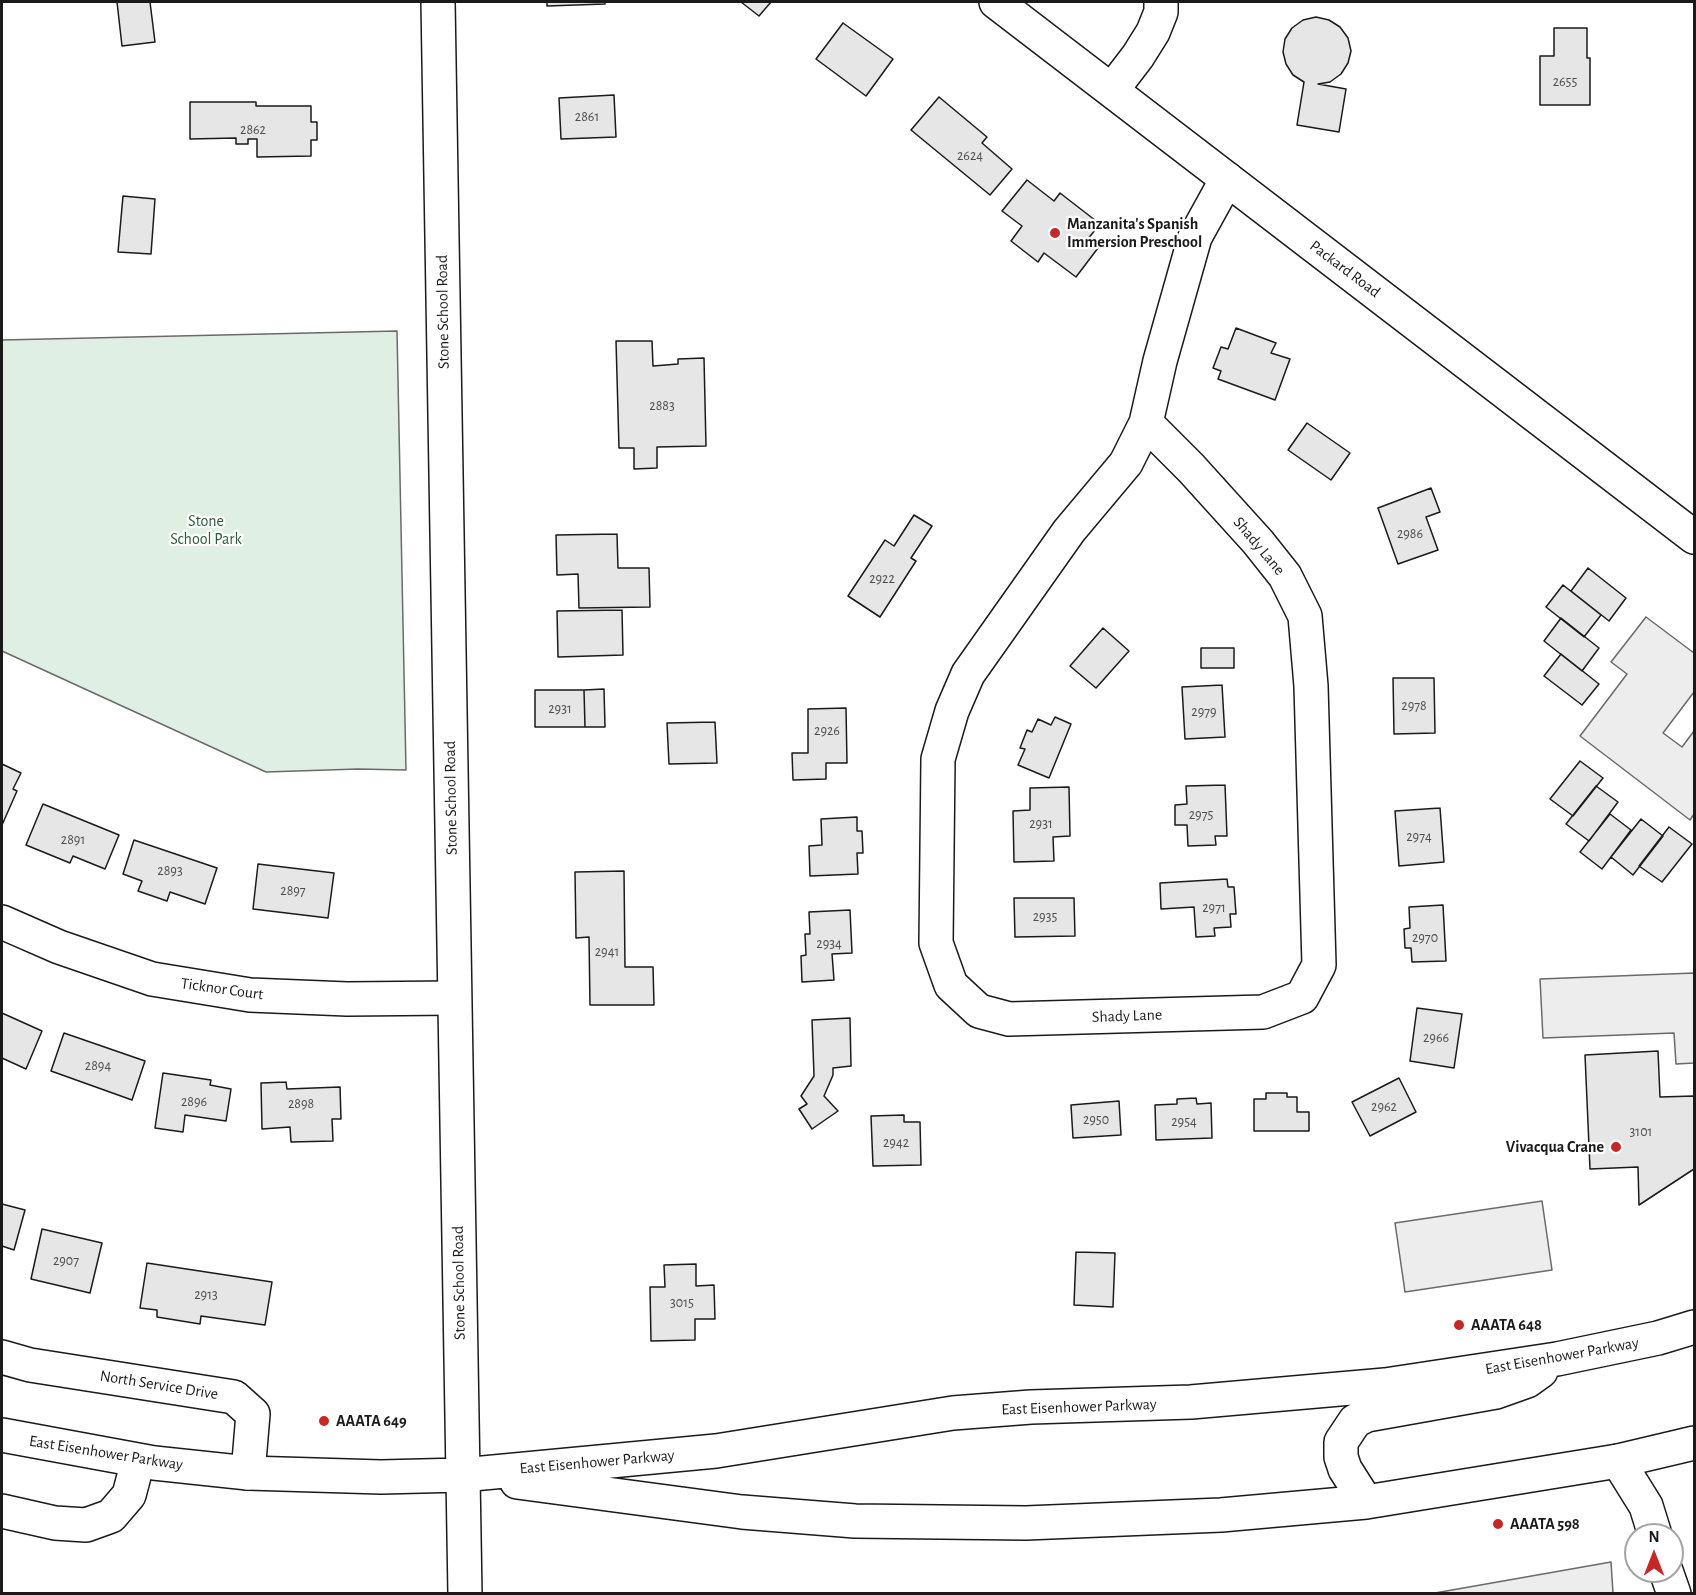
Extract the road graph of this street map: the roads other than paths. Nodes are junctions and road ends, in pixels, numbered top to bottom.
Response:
1 (438, 2) edge
2 (996, 2) edge
3 (1161, 2) edge
4 (1112, 90) junction
5 (1227, 179) junction
6 (1146, 423) junction
7 (1695, 537) edge
8 (2, 922) edge
9 (454, 998) junction
10 (1695, 1328) edge
11 (2, 1357) edge
12 (1557, 1359) junction
13 (2, 1435) edge
14 (1695, 1443) edge
15 (138, 1461) junction
16 (1618, 1461) junction
17 (249, 1473) junction
18 (462, 1474) junction
19 (1366, 1502) junction
20 (2, 1511) edge
21 (1651, 1523) edge
22 (465, 1593) edge

1 - 9 main road, Stone School Road
2 - 4 main road, Packard Road
3 - 4 main road
4 - 5 main road, Packard Road
5 - 6 main road, Shady Lane
5 - 7 main road, Packard Road
6 - 6 main road, Shady Lane
8 - 9 main road, Ticknor Court
9 - 18 main road, Stone School Road
10 - 12 main road, East Eisenhower Parkway
11 - 17 main road, North Service Drive
12 - 18 main road, East Eisenhower Parkway
12 - 19 main road
13 - 15 main road, East Eisenhower Parkway
14 - 16 main road, East Eisenhower Parkway
15 - 17 main road, East Eisenhower Parkway
15 - 20 main road
16 - 19 main road, East Eisenhower Parkway
16 - 21 main road
17 - 18 main road, East Eisenhower Parkway
18 - 19 main road, East Eisenhower Parkway
18 - 22 main road, Stone School Road

